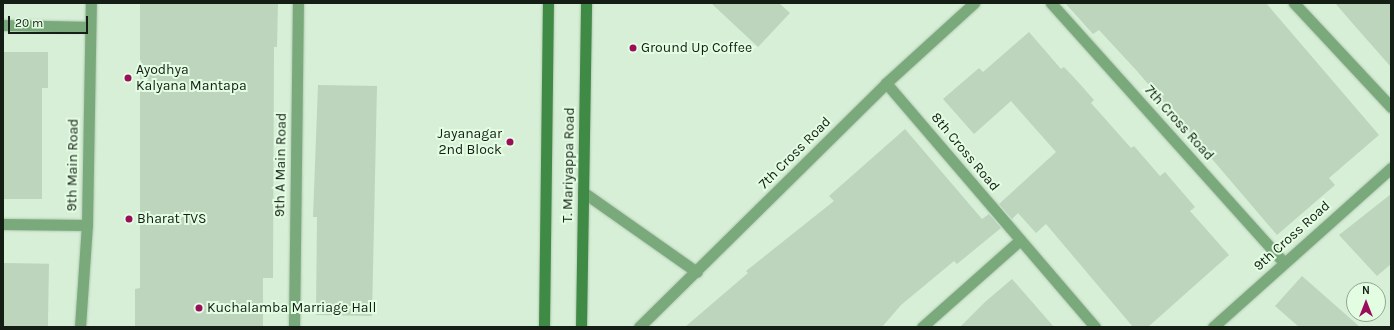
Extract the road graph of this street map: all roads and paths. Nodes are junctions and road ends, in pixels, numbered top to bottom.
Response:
1 (91, 3) edge
2 (298, 3) edge
3 (548, 3) edge
4 (586, 3) edge
5 (974, 3) edge
6 (1051, 3) edge
7 (1294, 3) edge
8 (3, 25) edge
9 (90, 27) junction
10 (886, 83) junction
11 (1391, 107) edge
12 (1391, 168) edge
13 (583, 192) junction
14 (3, 224) edge
15 (86, 225) junction
16 (1020, 240) junction
17 (1284, 263) junction
18 (697, 272) junction
19 (80, 327) edge
20 (294, 327) edge
21 (544, 327) edge
22 (581, 327) edge
23 (639, 327) edge
24 (922, 327) edge
25 (1095, 327) edge
26 (1213, 327) edge

1 - 9 street, 9th Main Road
2 - 20 street, 9th A Main Road
3 - 21 main road, T. Mariyappa Road
4 - 13 main road, T. Mariyappa Road
5 - 10 street, 7th Cross Road
6 - 17 street, 7th Cross Road
7 - 11 street
8 - 9 street
9 - 15 street, 9th Main Road
10 - 16 street, 8th Cross Road
10 - 18 street, 7th Cross Road
12 - 17 street, 9th Cross Road
13 - 18 street
13 - 22 main road, T. Mariyappa Road
14 - 15 street
15 - 19 street, 9th Main Road
16 - 24 street
16 - 25 street, 8th Cross Road
17 - 26 street, 9th Cross Road
18 - 23 street, 7th Cross Road

